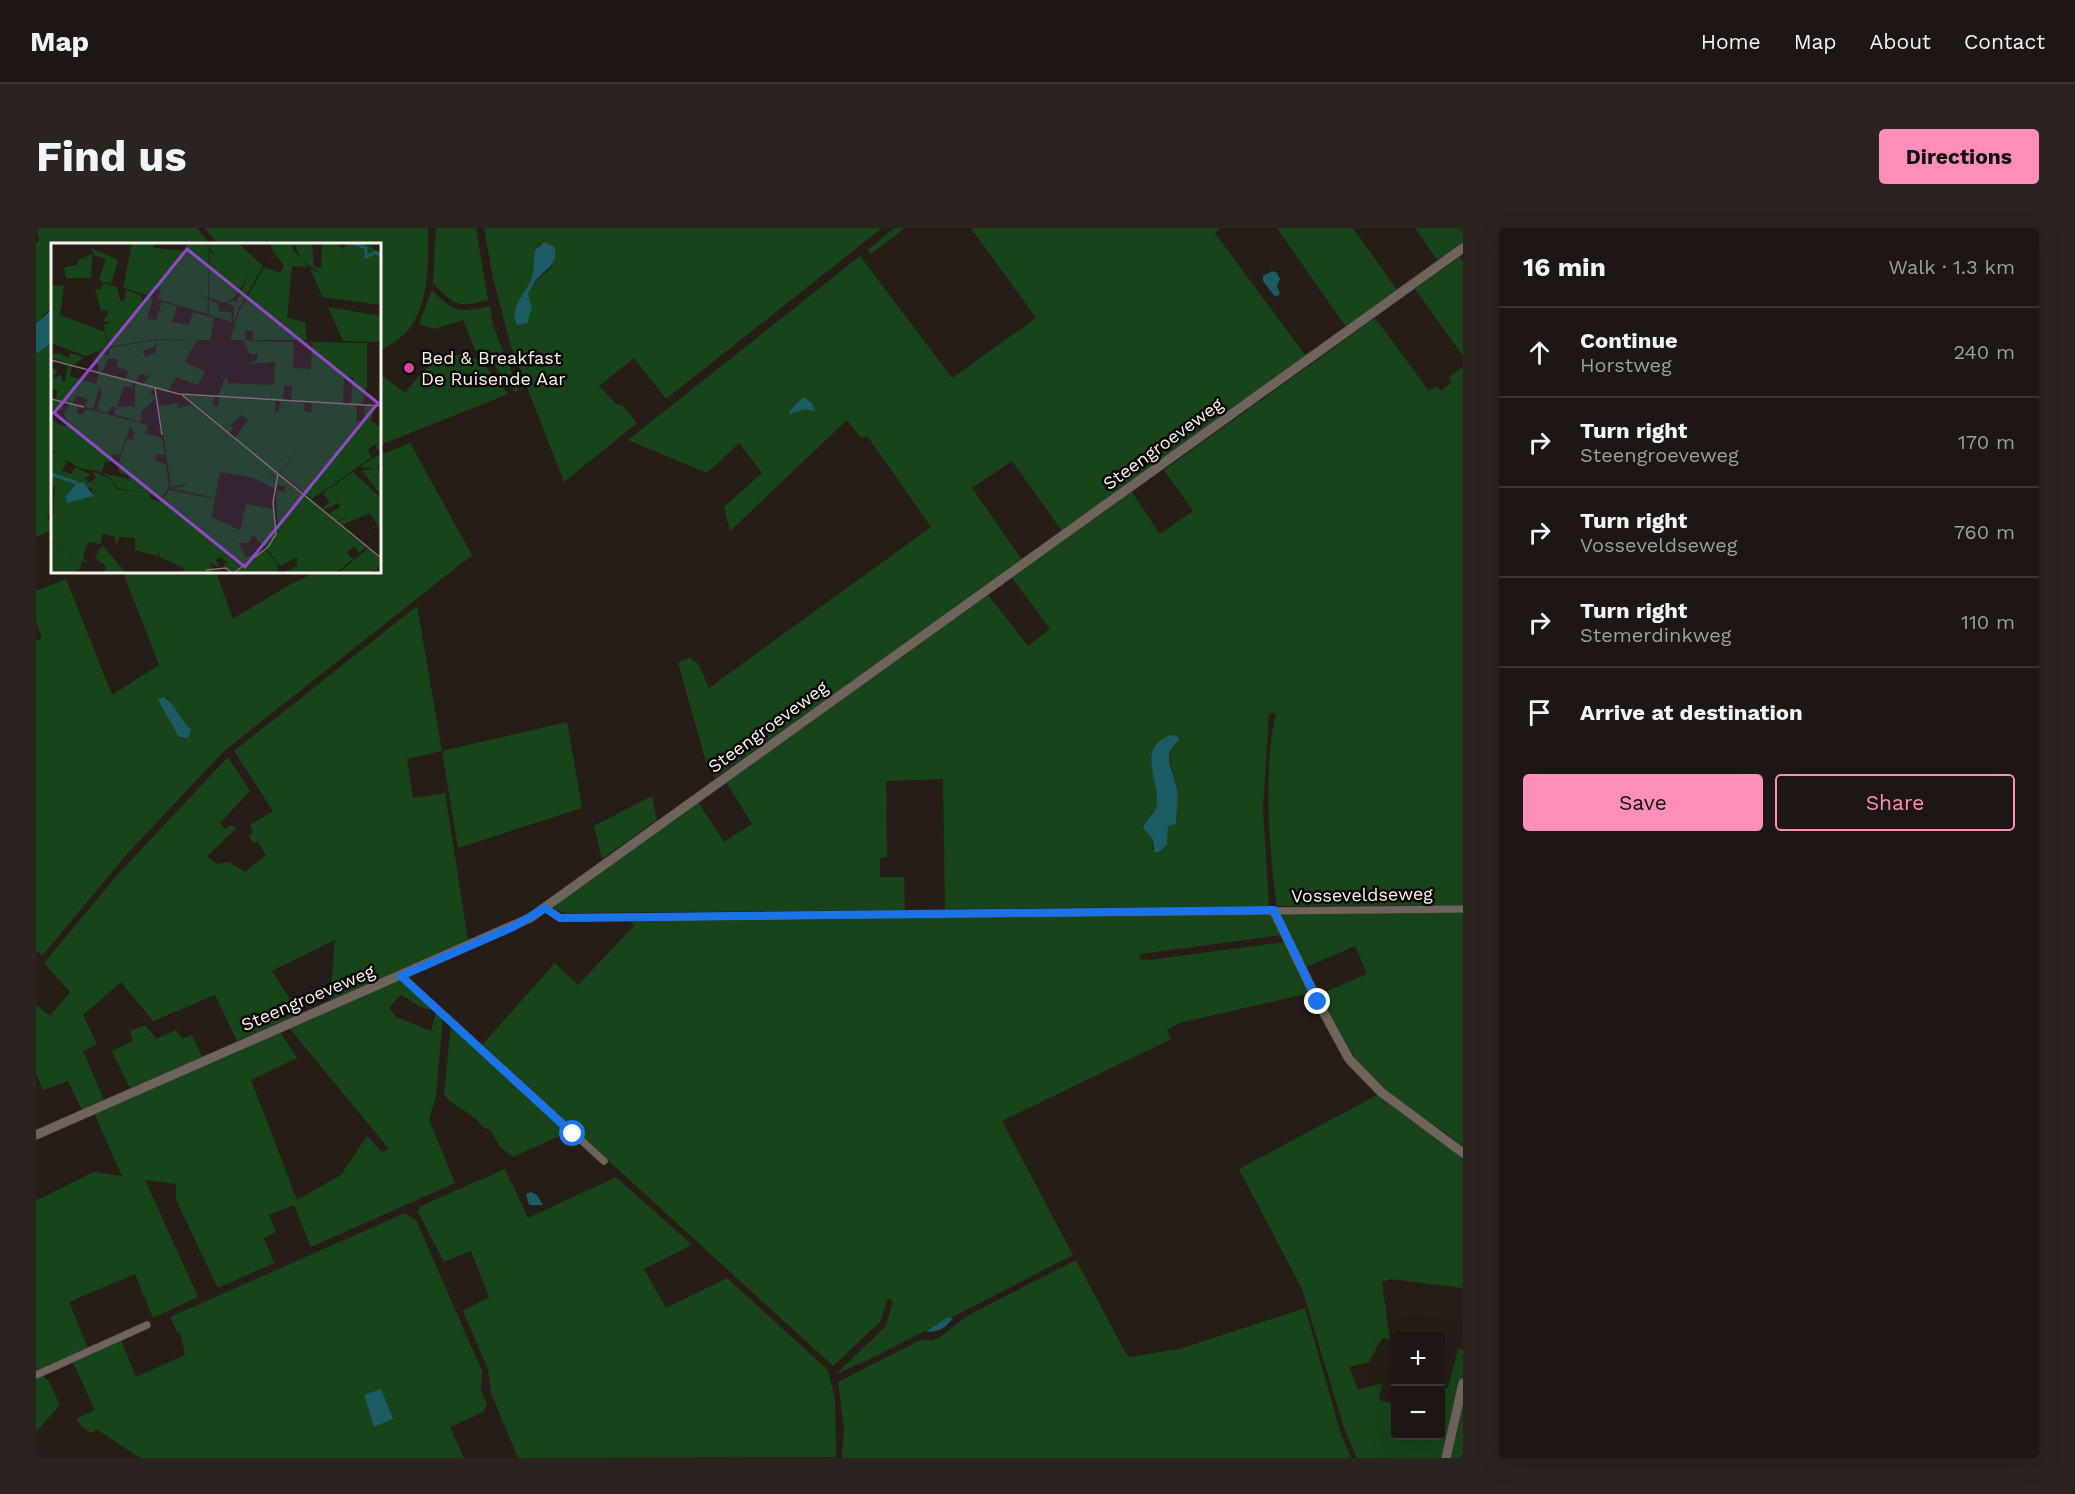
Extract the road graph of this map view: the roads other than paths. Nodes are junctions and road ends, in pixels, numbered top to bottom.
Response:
1 (1463, 249) edge
2 (545, 908) junction
3 (1463, 909) edge
4 (1274, 910) junction
5 (401, 976) junction
6 (36, 1135) edge
7 (1463, 1153) edge
8 (604, 1161) dead end
9 (147, 1325) dead end
10 (36, 1376) edge
11 (1463, 1383) edge
12 (1446, 1458) edge

1 - 2 street, Steengroeveweg
2 - 4 street, Vosseveldseweg
2 - 5 street, Steengroeveweg
3 - 4 street, Vosseveldseweg
4 - 7 street
5 - 6 street, Steengroeveweg
5 - 8 street
9 - 10 street
11 - 12 street

